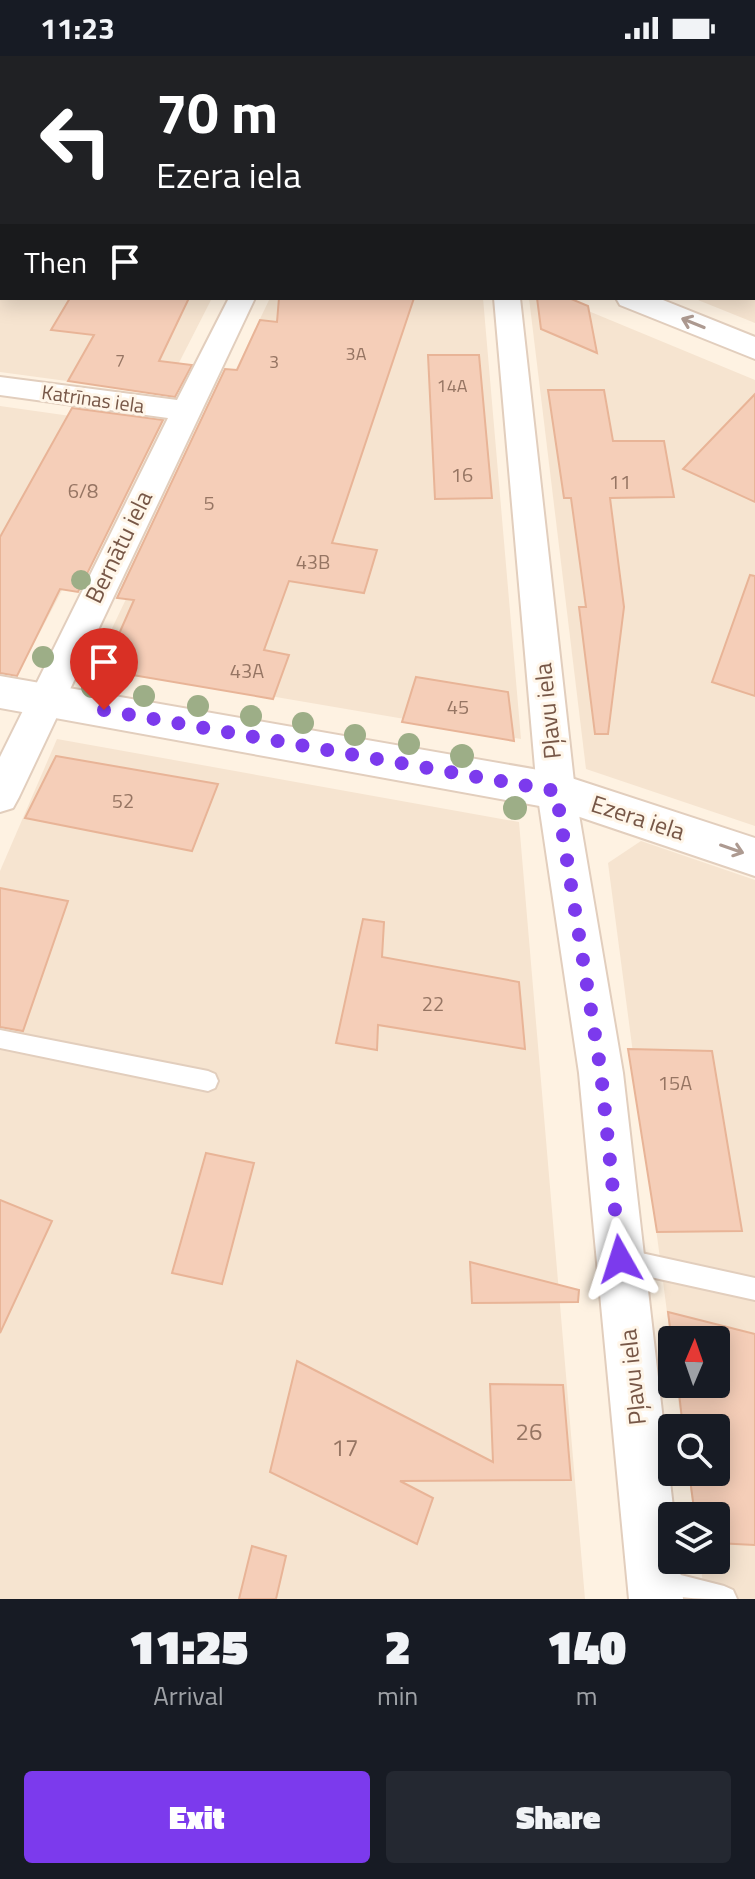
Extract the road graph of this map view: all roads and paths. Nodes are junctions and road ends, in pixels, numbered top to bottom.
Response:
1 (241, 300) edge
2 (507, 300) edge
3 (636, 300) edge
4 (755, 349) edge
5 (0, 386) edge
6 (187, 411) junction
7 (0, 692) edge
8 (44, 700) junction
9 (556, 791) junction
10 (0, 797) edge
11 (755, 857) edge
12 (0, 1039) edge
13 (208, 1081) dead end
14 (620, 1259) junction
15 (755, 1289) edge
16 (655, 1590) edge
17 (724, 1599) edge

1 - 6 street, Bernātu iela
2 - 9 street, Pļavu iela
4 -> 3 street
5 - 6 street, Katrīnas iela
6 - 8 street, Bernātu iela
7 - 8 street, Ezera iela
8 - 9 street, Ezera iela
8 - 10 street, Bernātu iela
9 -> 11 street, Ezera iela
9 - 14 street, Pļavu iela
12 - 13 lane
14 - 15 lane
14 - 16 street, Pļavu iela
16 - 17 lane

